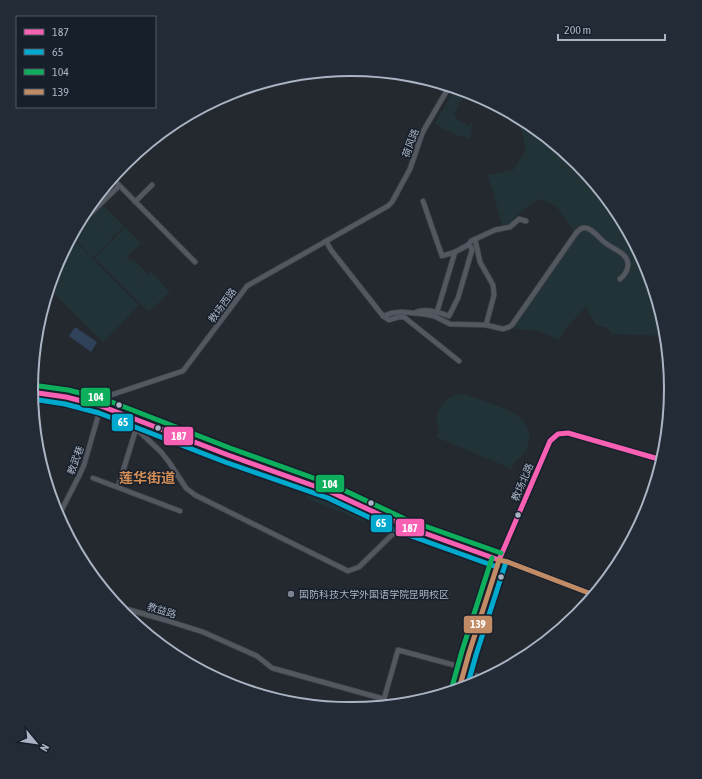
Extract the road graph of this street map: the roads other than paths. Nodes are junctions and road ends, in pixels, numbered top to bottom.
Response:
1 (446, 91) edge
2 (116, 183) edge
3 (152, 185) dead end
4 (119, 186) junction
5 (423, 201) dead end
6 (135, 202) junction
7 (388, 206) joint
8 (98, 207) edge
9 (526, 221) dead end
10 (475, 239) junction
11 (326, 241) junction
12 (468, 245) junction
13 (454, 252) junction
14 (195, 262) dead end
15 (620, 280) dead end
16 (437, 312) junction
17 (415, 313) junction
18 (383, 316) junction
19 (486, 325) junction
20 (459, 361) dead end
21 (38, 393) edge
22 (101, 406) junction
23 (121, 414) junction
24 (148, 424) junction
25 (136, 429) junction
26 (144, 436) junction
27 (656, 458) edge
28 (93, 478) dead end
29 (118, 487) junction
30 (62, 509) edge
31 (180, 511) dead end
32 (402, 525) junction
33 (499, 560) junction
34 (589, 593) edge
35 (129, 610) edge
36 (465, 668) junction
37 (464, 673) junction
38 (477, 676) edge
39 (462, 682) edge

1 - 7 street, 荷风路
2 - 4 street
3 - 6 street
4 - 6 street
4 - 8 street
5 - 13 street
6 - 14 street
7 - 11 street, 教场西路
9 - 10 street
10 - 12 street
10 - 19 street
11 - 18 street
11 - 22 street, 教场西路
12 - 13 street
12 - 16 street
13 - 16 street
15 - 19 street
16 - 17 street
17 - 18 street
17 - 19 street
18 - 20 street
21 - 22 main road
22 - 23 main road
22 - 30 street, 教武巷
23 - 24 main road
23 - 25 street
24 - 26 street
24 - 32 main road
25 - 26 street
25 - 29 street
26 - 32 street
27 - 33 street, 教场北路
28 - 29 street
29 - 31 street
32 - 33 main road
33 - 34 main road
33 - 36 street, 教场北路
35 - 36 street, 教益路
36 - 37 street, 教场北路
37 - 38 street
37 - 39 street, 教场北路

